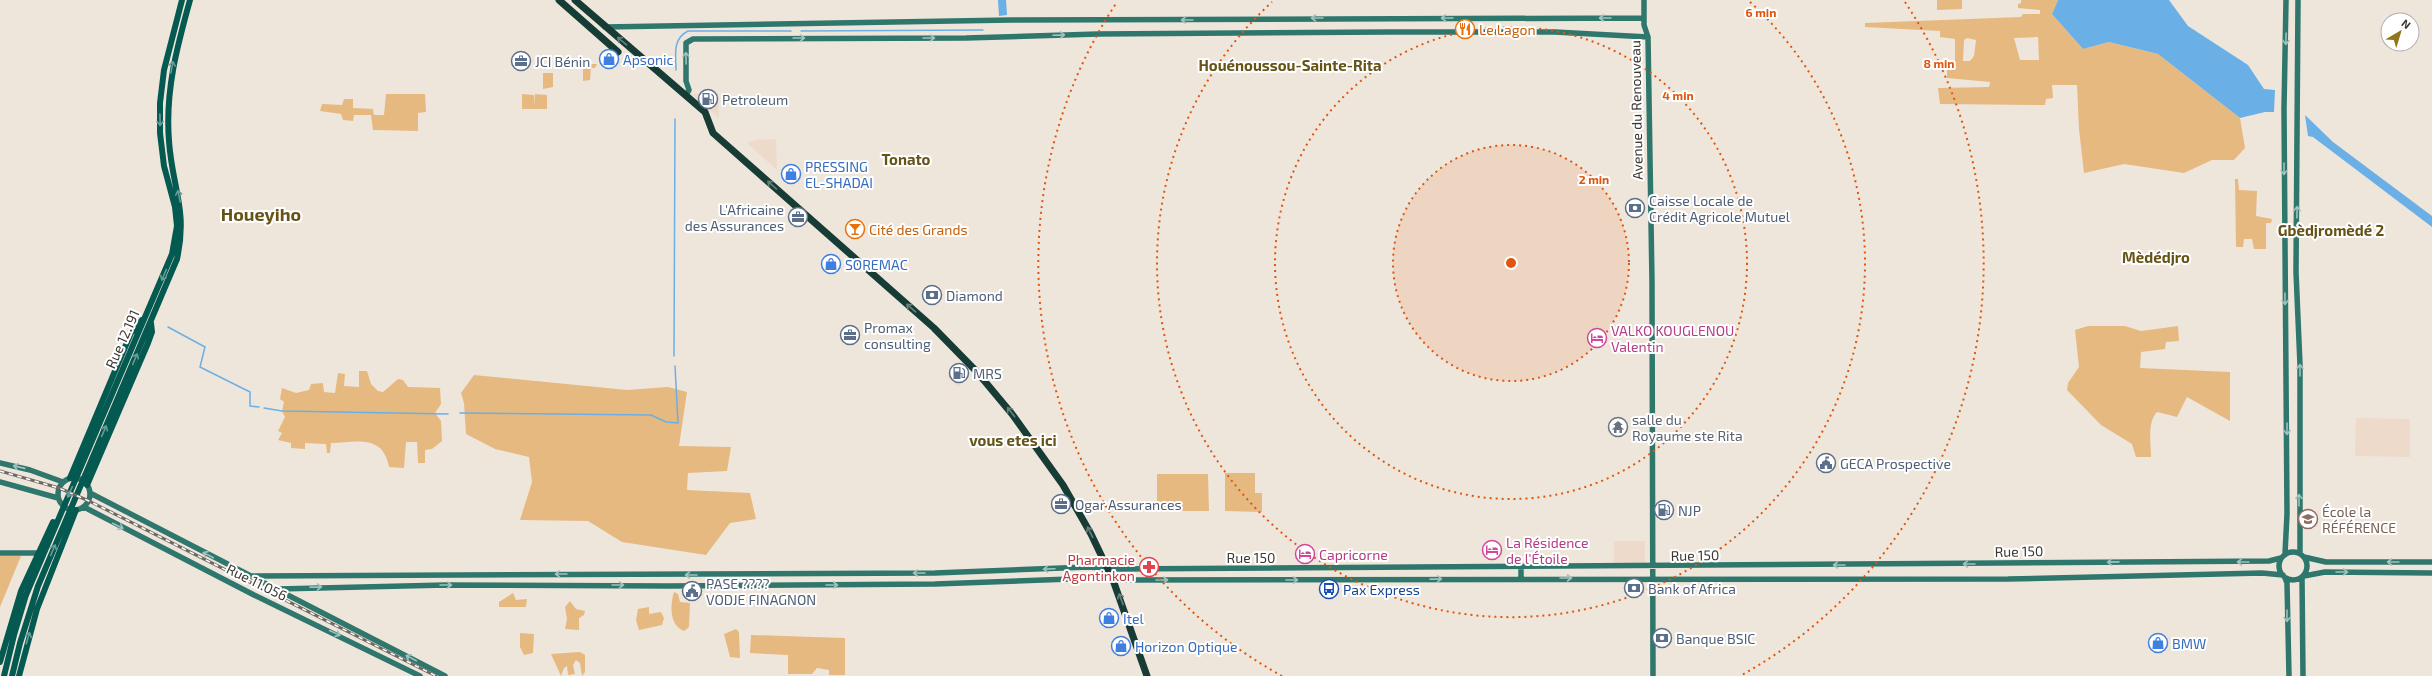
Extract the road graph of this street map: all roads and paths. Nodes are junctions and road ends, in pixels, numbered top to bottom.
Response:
1 (182, 0) edge
2 (190, 0) edge
3 (559, 0) edge
4 (575, 0) edge
5 (1644, 0) edge
6 (2286, 0) edge
7 (2298, 0) edge
8 (1644, 18) junction
9 (605, 27) junction
10 (1648, 37) junction
11 (618, 52) dead end
12 (686, 95) junction
13 (144, 317) junction
14 (151, 321) junction
15 (0, 463) edge
16 (70, 478) junction
17 (0, 482) edge
18 (63, 482) junction
19 (87, 485) junction
20 (90, 493) junction
21 (58, 498) junction
22 (62, 504) junction
23 (84, 507) junction
24 (76, 510) junction
25 (0, 552) edge
26 (37, 553) junction
27 (2302, 555) junction
28 (2283, 556) junction
29 (2432, 562) edge
30 (1521, 566) junction
31 (1652, 567) junction
32 (1107, 568) junction
33 (2432, 572) edge
34 (251, 576) junction
35 (2284, 577) junction
36 (2303, 577) junction
37 (1521, 578) junction
38 (1652, 578) junction
39 (1113, 580) junction
40 (278, 589) junction
41 (0, 662) edge
42 (4, 676) edge
43 (12, 676) edge
44 (18, 676) edge
45 (420, 676) edge
46 (445, 676) edge
47 (1147, 676) edge
48 (1653, 676) edge
49 (2289, 676) edge
50 (2303, 676) edge

1 -> 13 main road, Rue 12.191
14 -> 2 main road, Rue 12.191
3 - 11 highway
4 - 9 highway
5 - 8 street, Avenue du Renouveau
6 -> 28 street
27 -> 7 street
8 -> 9 street
8 - 10 street, Avenue du Renouveau
12 -> 9 highway
12 -> 10 street
10 - 31 street, Avenue du Renouveau
32 -> 12 highway
13 - 16 main road
13 -> 42 main road, Rue 12.191
14 - 19 main road
43 -> 14 main road, Rue 12.191
18 -> 15 street
16 - 18 street
16 - 19 street
17 - 21 street
18 - 21 street
19 - 20 street
20 - 23 street
34 -> 20 street
21 - 22 street
22 - 24 street
22 - 26 main road
23 - 24 street
23 -> 45 street, Rue 11.056
44 -> 24 main road
25 - 26 street
26 - 41 main road
27 - 28 street
29 -> 27 street
27 - 36 street
28 -> 31 street, Rue 150
28 - 35 street
30 - 31 street, Rue 150
30 - 32 street, Rue 150
30 - 37 street
31 - 38 street, Avenue du Renouveau
32 -> 34 street, Rue 150
32 - 39 highway
36 -> 33 street
34 - 40 street
35 - 36 street
35 - 38 street, Rue 150
35 -> 49 street
36 - 50 street
37 -> 38 street, Rue 150
39 -> 37 street, Rue 150
38 - 48 street, Avenue du Renouveau
40 -> 39 street, Rue 150
47 -> 39 highway
46 -> 40 street

